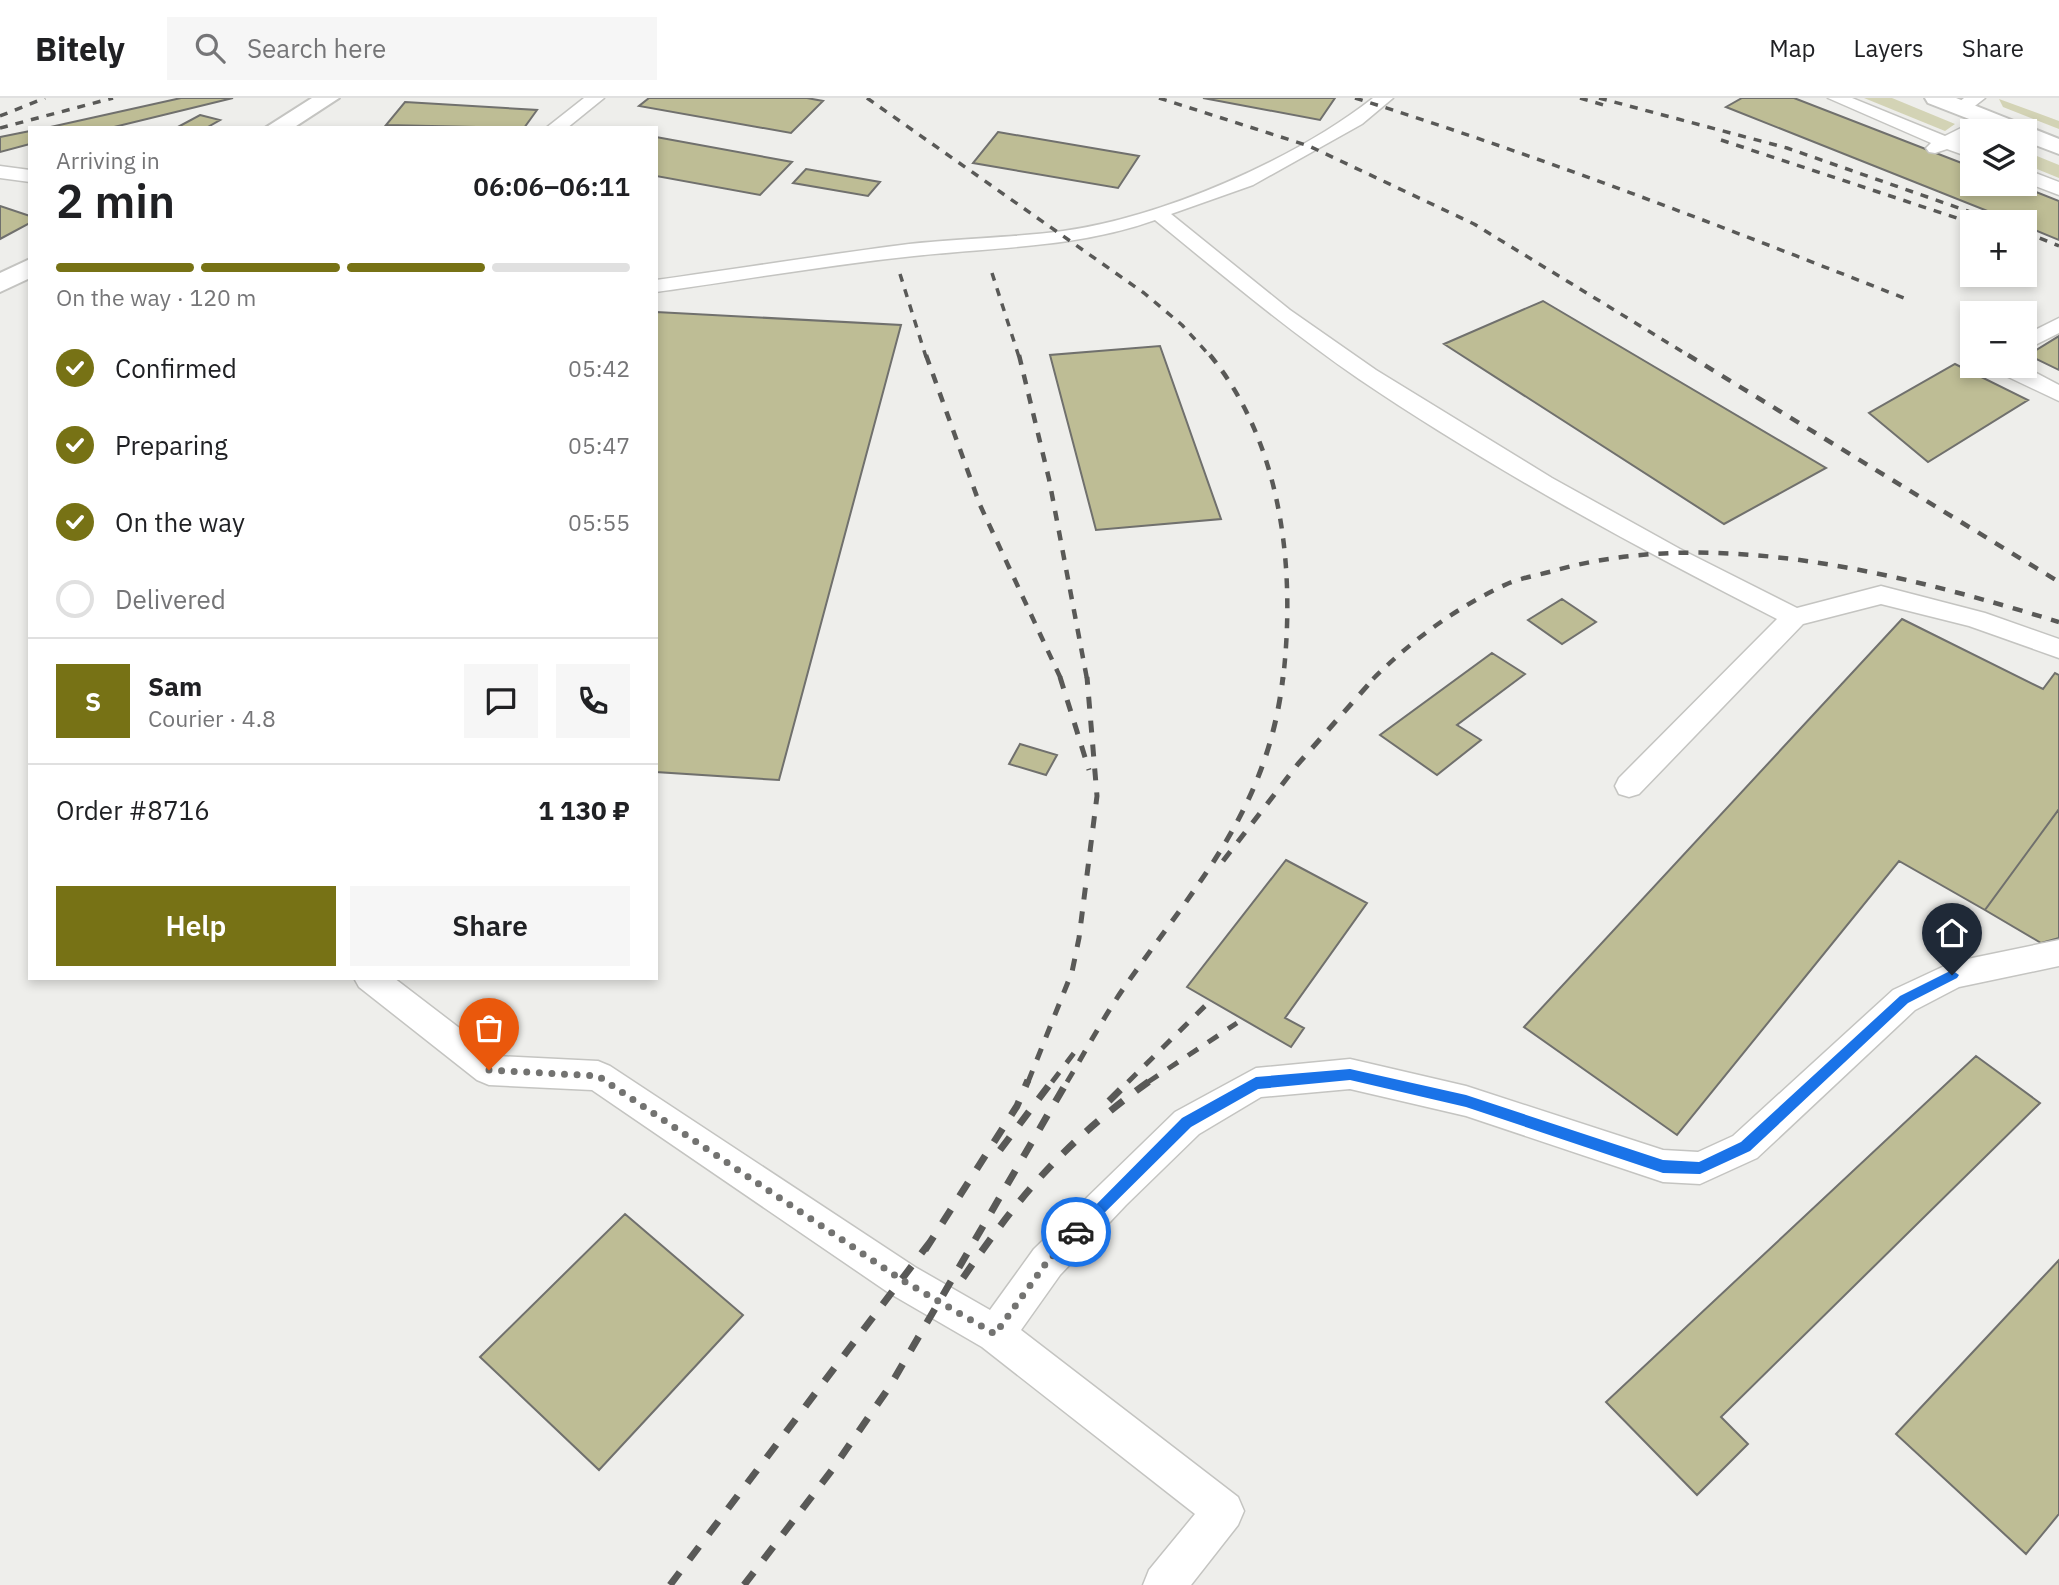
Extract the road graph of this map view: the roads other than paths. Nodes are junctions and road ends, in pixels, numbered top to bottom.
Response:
1 (328, 98) edge
2 (595, 98) edge
3 (1384, 98) edge
4 (1836, 98) edge
5 (1936, 98) edge
6 (1969, 103) edge
7 (1990, 119) edge
8 (279, 126) edge
9 (558, 126) edge
10 (1960, 136) edge
11 (2037, 138) edge
12 (1938, 147) junction
13 (2059, 147) edge
14 (1960, 151) edge
15 (0, 172) edge
16 (28, 176) edge
17 (2037, 180) edge
18 (2059, 189) edge
19 (1159, 214) junction
20 (28, 268) edge
21 (0, 284) edge
22 (658, 286) edge
23 (2059, 324) edge
24 (2037, 337) edge
25 (2028, 378) edge
26 (2059, 394) edge
27 (1794, 617) junction
28 (2059, 649) edge
29 (1629, 786) dead end
30 (2059, 953) edge
31 (373, 980) edge
32 (995, 1334) junction
33 (1164, 1585) edge

1 - 8 street
2 - 9 lane
3 - 19 lane
4 - 12 lane
5 - 6 street
6 - 7 street
10 - 12 lane
11 - 13 street
12 - 14 lane
15 - 16 lane
17 - 18 lane
19 - 22 lane
19 - 27 lane
20 - 21 street
23 - 24 lane
25 - 26 lane
27 - 28 lane
27 - 29 lane
30 - 32 lane
31 - 32 lane
32 - 33 lane

